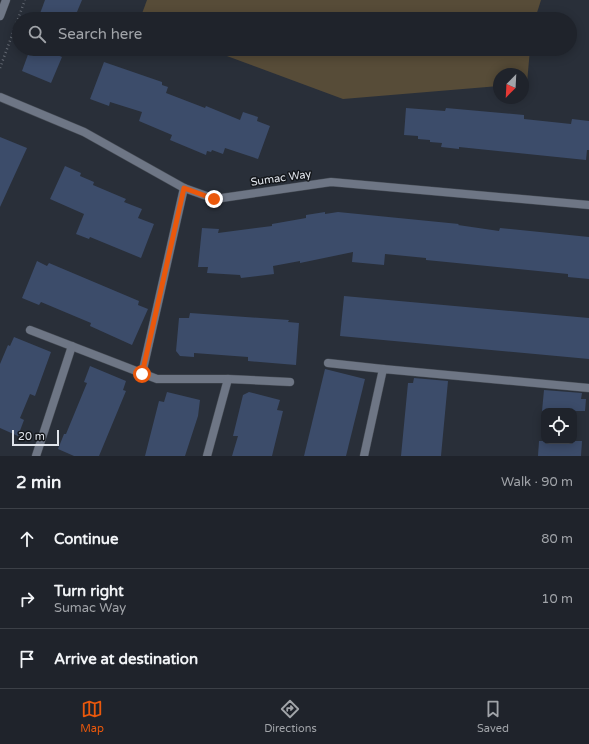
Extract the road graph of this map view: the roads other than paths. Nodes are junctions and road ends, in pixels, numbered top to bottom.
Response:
1 (6, 0) edge
2 (0, 16) edge
3 (0, 96) edge
4 (184, 188) junction
5 (589, 205) edge
6 (30, 330) dead end
7 (72, 346) junction
8 (328, 363) dead end
9 (383, 369) junction
10 (142, 374) junction
11 (228, 379) junction
12 (290, 382) dead end
13 (589, 388) edge
14 (36, 456) edge
15 (207, 456) edge
16 (364, 456) edge

1 - 2 street
3 - 4 street, Sumac Way
4 - 5 street, Sumac Way
4 - 10 street
6 - 7 street
7 - 10 street
7 - 14 street
8 - 9 street
9 - 13 street
9 - 16 street
10 - 11 street
11 - 12 street
11 - 15 street

